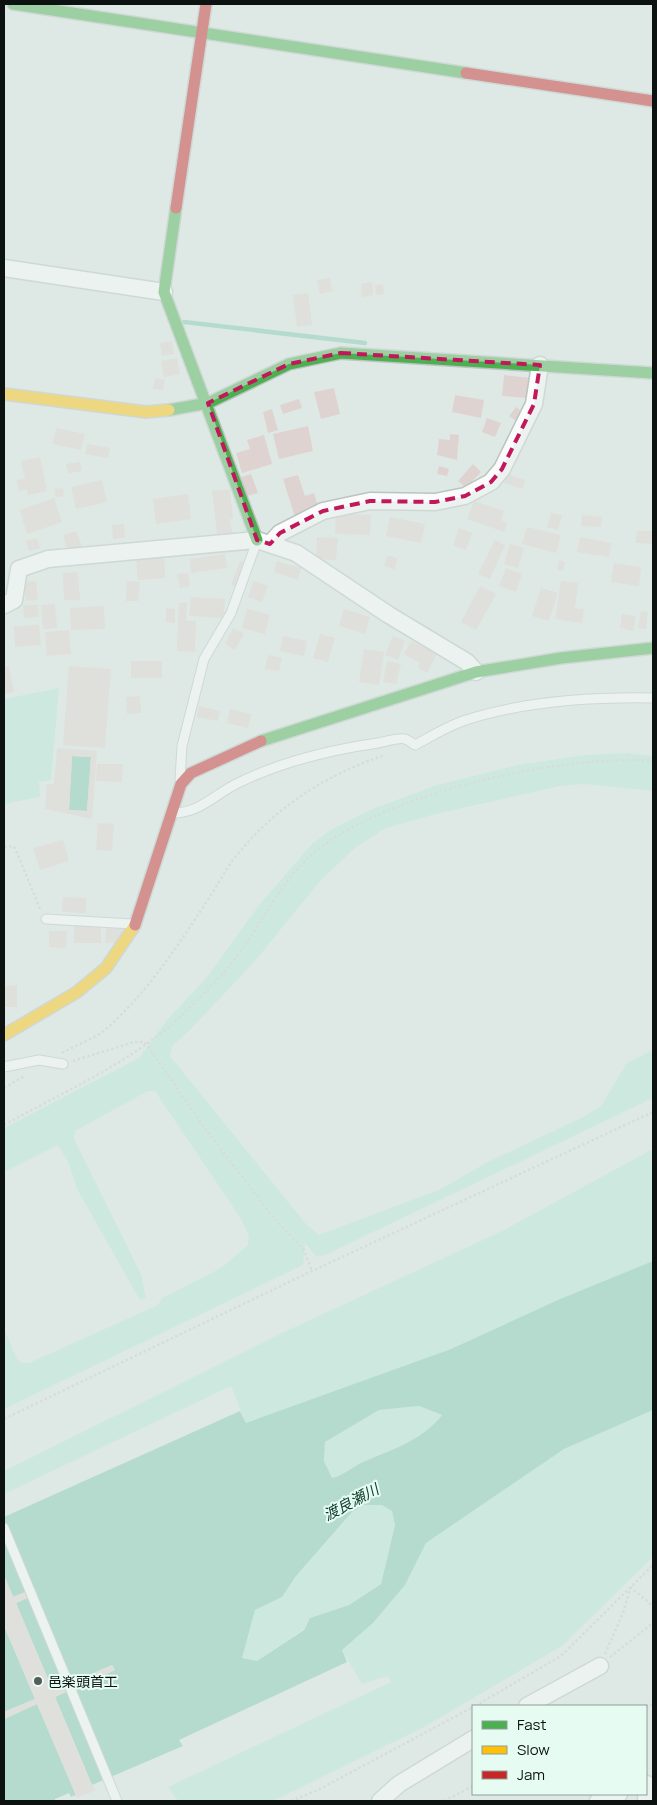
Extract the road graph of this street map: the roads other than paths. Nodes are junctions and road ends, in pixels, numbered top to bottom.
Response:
1 (13, 4) edge
2 (206, 4) edge
3 (202, 32) junction
4 (653, 101) edge
5 (4, 268) edge
6 (164, 292) junction
7 (540, 365) junction
8 (653, 373) edge
9 (4, 394) edge
10 (208, 403) junction
11 (264, 542) junction
12 (4, 605) edge
13 (653, 648) edge
14 (476, 672) junction
15 (653, 698) edge
16 (181, 784) junction
17 (171, 813) junction
18 (46, 919) road end
19 (135, 925) junction
20 (4, 1034) edge
21 (63, 1064) road end
22 (4, 1067) edge
23 (4, 1528) edge
24 (600, 1666) road end
25 (529, 1705) edge
26 (472, 1740) edge
27 (649, 1783) edge
28 (616, 1795) edge
29 (117, 1801) edge
30 (380, 1801) edge
31 (598, 1801) edge
32 (646, 1801) edge

1 - 3 street
2 - 3 street
3 - 4 street
3 - 6 street
5 - 6 street
6 - 10 street
7 - 8 street
7 - 10 street
7 - 11 street
9 - 10 street
10 - 11 street
11 - 12 street
11 - 14 street
11 - 16 lane
13 - 14 street
14 - 16 street
15 - 17 lane
16 - 17 street
17 - 19 street
18 - 19 lane
19 - 20 street
21 - 22 lane
23 - 29 lane
24 - 25 street
26 - 30 street
27 - 32 street
28 - 31 street

